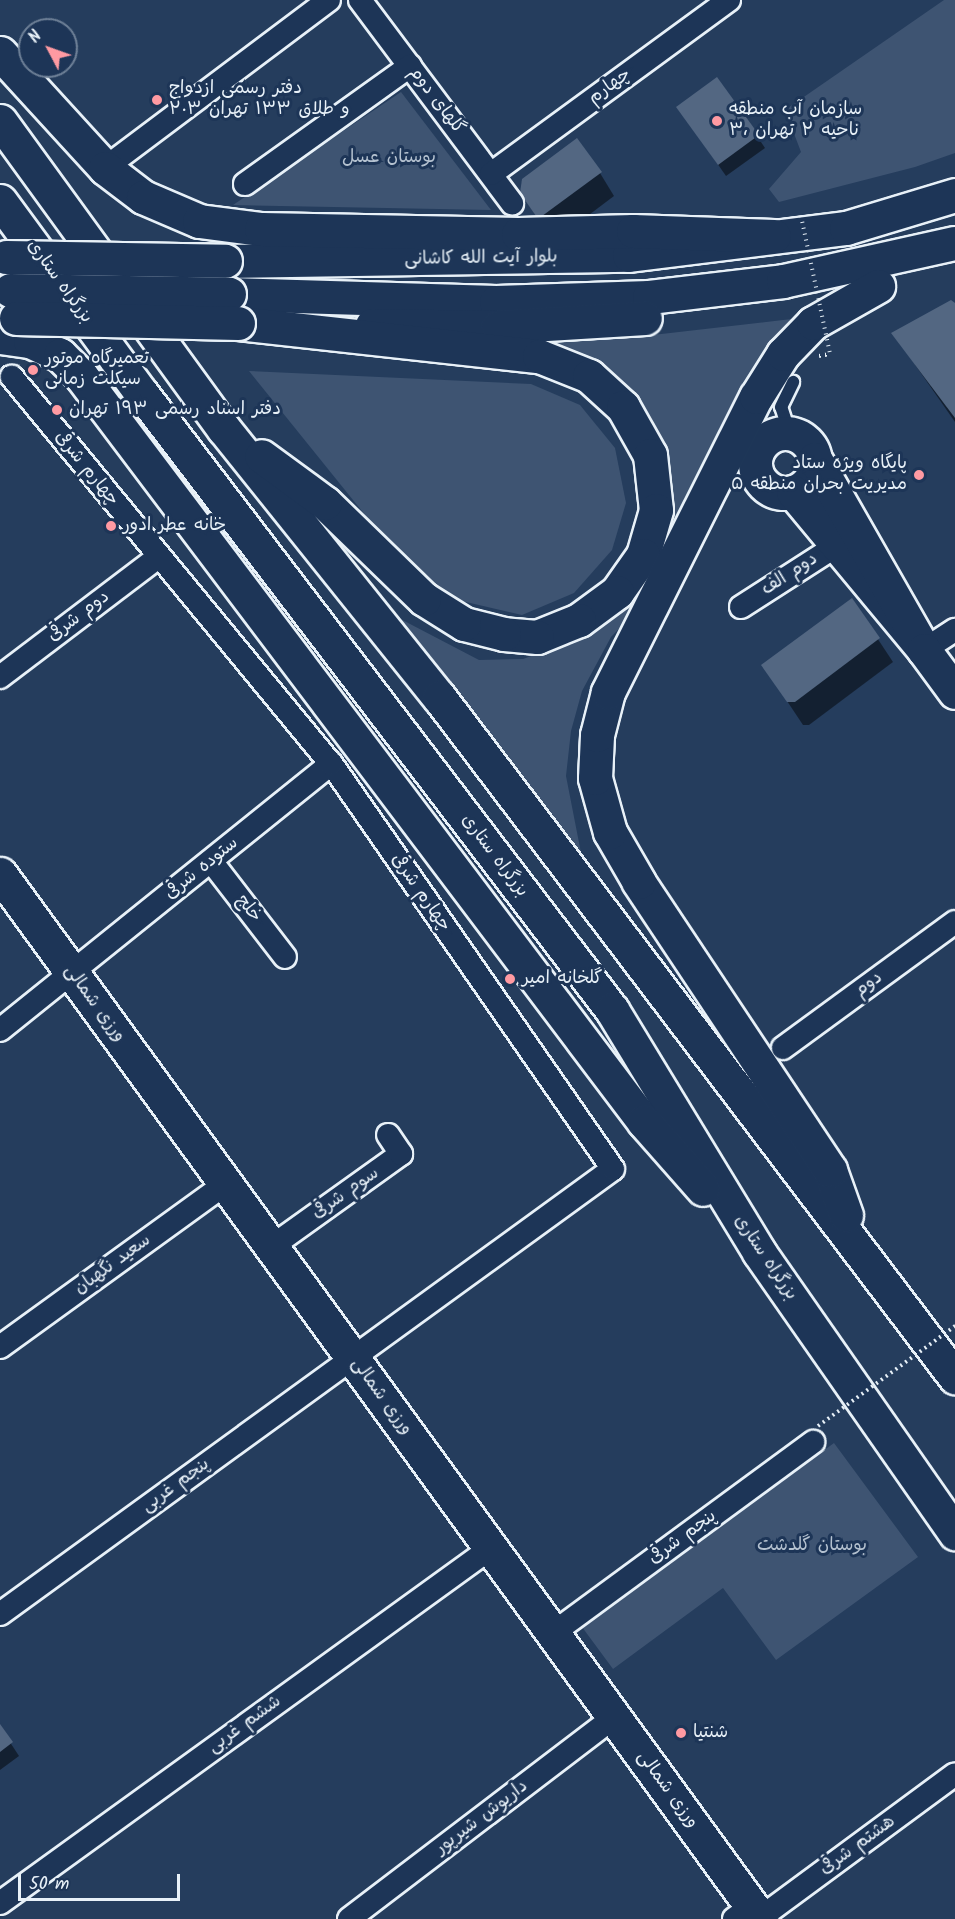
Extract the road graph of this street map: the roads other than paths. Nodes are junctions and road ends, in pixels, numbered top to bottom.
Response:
1 (329, 0) edge
2 (360, 0) edge
3 (729, 0) edge
4 (0, 53) edge
5 (410, 66) junction
6 (0, 121) edge
7 (105, 168) junction
8 (491, 174) junction
9 (245, 184) dead end
10 (955, 195) edge
11 (0, 201) edge
12 (512, 203) dead end
13 (774, 236) junction
14 (955, 243) edge
15 (911, 256) junction
16 (3, 257) edge
17 (878, 286) junction
18 (234, 309) junction
19 (5, 310) edge
20 (12, 377) dead end
21 (793, 382) dead end
22 (224, 429) junction
23 (790, 434) junction
24 (815, 459) junction
25 (792, 492) junction
26 (839, 544) junction
27 (158, 557) junction
28 (741, 607) dead end
29 (955, 630) edge
30 (924, 650) junction
31 (0, 677) edge
32 (955, 692) edge
33 (331, 764) junction
34 (211, 861) junction
35 (0, 874) edge
36 (955, 922) edge
37 (285, 957) dead end
38 (73, 974) junction
39 (0, 1030) edge
40 (783, 1048) dead end
41 (388, 1135) dead end
42 (225, 1184) junction
43 (855, 1242) junction
44 (271, 1247) junction
45 (759, 1252) junction
46 (0, 1347) edge
47 (352, 1358) junction
48 (955, 1377) edge
49 (816, 1434) road end
50 (955, 1533) edge
51 (491, 1548) junction
52 (0, 1614) edge
53 (553, 1633) junction
54 (614, 1717) junction
55 (955, 1774) edge
56 (0, 1903) edge
57 (752, 1915) edge
58 (349, 1919) edge

1 - 7 street
2 - 5 street, گلهای دوم
3 - 8 street, چهارم
4 - 7 main road
5 - 8 street, گلهای دوم
5 - 9 street
6 - 22 main road
7 - 13 main road
8 - 12 street, گلهای دوم
10 - 13 main road, بلوار آیت الله کاشانی
11 - 45 main road, بزرگراه ستاری
13 - 16 main road, بلوار آیت الله کاشانی, bridge
14 - 15 main road
15 - 17 main road
15 - 18 main road
17 - 18 main road
17 - 43 main road
18 - 19 main road, bridge
18 - 22 main road
19 - 45 main road
20 - 27 street, چهارم شرقی
21 - 23 lane
22 - 43 main road
23 - 24 main road
23 - 25 main road
24 - 25 main road
24 - 30 main road
25 - 26 main road
26 - 28 street, دوم الف
26 - 30 main road
27 - 31 street, دوم شرقی
27 - 33 street, چهارم شرقی
29 - 30 street
30 - 32 main road
33 - 34 street, ستوده شرقی
33 - 47 street, چهارم شرقی
34 - 37 street, خلج
34 - 38 street, ستوده شرقی
35 - 38 main road, ورزی شمالی
36 - 40 street, دوم
38 - 39 street, ستوده شرقی
38 - 42 main road, ورزی شمالی
41 - 44 street, سوم شرقی
42 - 44 main road, ورزی شمالی
42 - 46 street, سعید نگهبان
43 - 48 main road
44 - 47 main road, ورزی شمالی
45 - 50 main road, بزرگراه ستاری
47 - 51 main road, ورزی شمالی
47 - 52 street, پنجم غربی
49 - 53 street, پنجم شرقی
51 - 53 main road, ورزی شمالی
51 - 56 street, ششم غربی
53 - 54 main road, ورزی شمالی
54 - 57 main road, ورزی شمالی
54 - 58 street, داریوش شیرپور
55 - 57 street, هشتم شرقی

